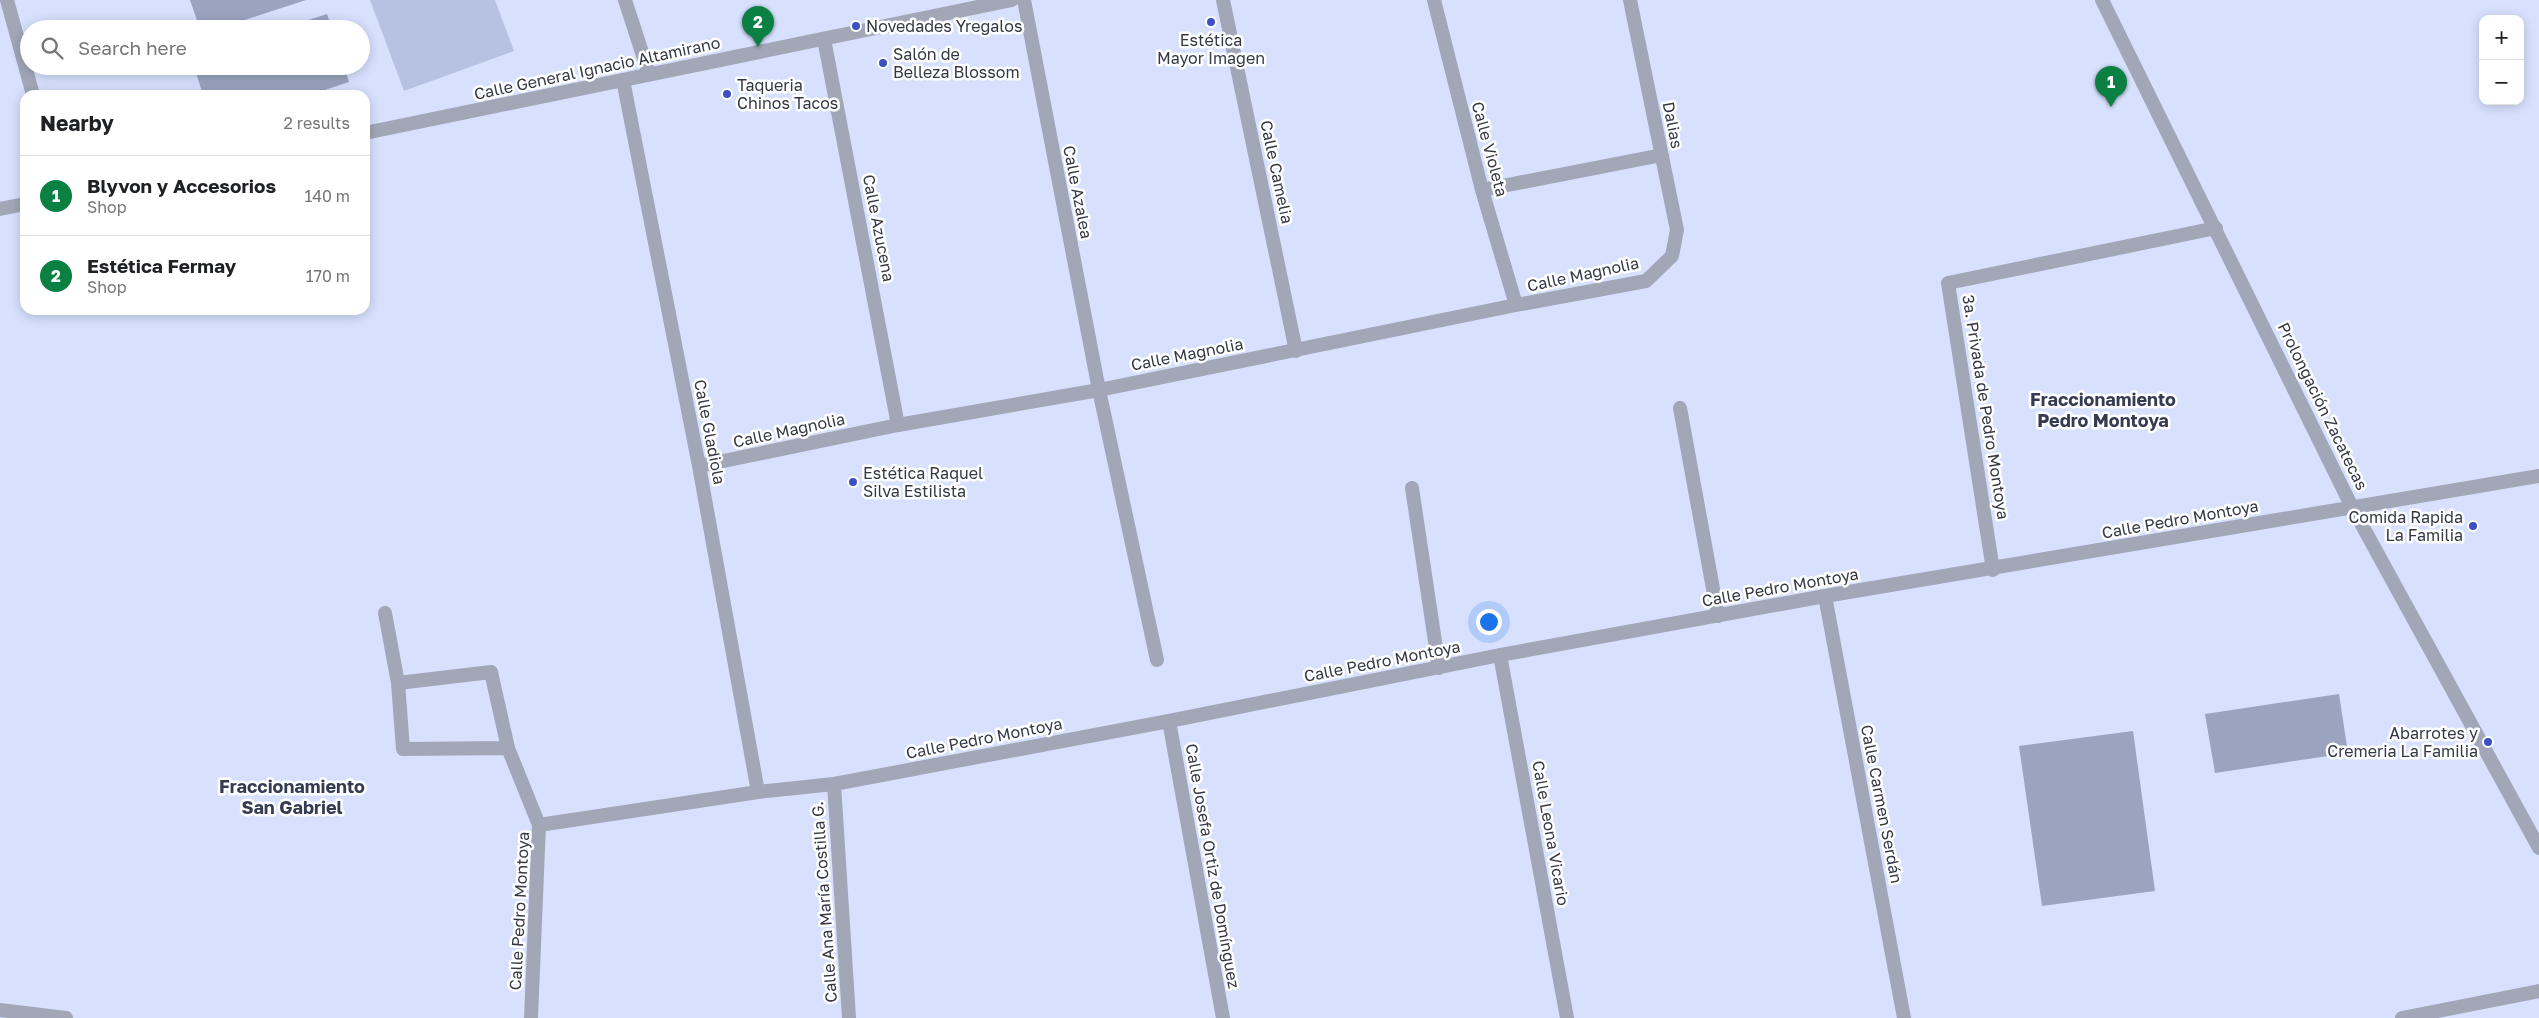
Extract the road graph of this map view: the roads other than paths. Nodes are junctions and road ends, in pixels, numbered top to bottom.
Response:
1 (7, 0) edge
2 (625, 0) edge
3 (1012, 0) edge
4 (1024, 0) edge
5 (1223, 0) edge
6 (1434, 0) edge
7 (1630, 0) edge
8 (2102, 0) edge
9 (945, 7) edge
10 (824, 38) junction
11 (20, 48) edge
12 (649, 74) junction
13 (28, 75) edge
14 (623, 80) junction
15 (32, 90) edge
16 (370, 132) edge
17 (1662, 155) junction
18 (1482, 190) junction
19 (20, 205) edge
20 (0, 209) edge
21 (2216, 228) junction
22 (1672, 256) joint
23 (1516, 305) junction
24 (1296, 351) junction
25 (1099, 390) junction
26 (1680, 408) dead end
27 (898, 425) junction
28 (699, 466) junction
29 (2539, 476) edge
30 (1412, 488) dead end
31 (2352, 507) junction
32 (1993, 570) junction
33 (1825, 596) junction
34 (385, 613) dead end
35 (1718, 616) junction
36 (1500, 655) junction
37 (1157, 660) dead end
38 (1439, 668) junction
39 (398, 683) junction
40 (1169, 721) junction
41 (508, 748) junction
42 (834, 784) junction
43 (758, 792) junction
44 (540, 826) junction
45 (2539, 848) edge
46 (2539, 991) edge
47 (0, 1010) edge
48 (20, 1015) edge
49 (66, 1018) edge
50 (531, 1018) edge
51 (849, 1018) edge
52 (1223, 1018) edge
53 (1567, 1018) edge
54 (1904, 1018) edge
55 (2402, 1018) edge

1 - 11 street
2 - 12 street
3 - 9 street, Calle General Ignacio Altamirano
4 - 25 street, Calle Azalea
5 - 24 street, Calle Camelia
6 - 18 street, Calle Violeta
7 - 17 street, Dalias
8 - 21 street, Prolongación Zacatecas
9 - 10 street, Calle General Ignacio Altamirano
10 - 12 street, Calle General Ignacio Altamirano
10 - 27 street, Calle Azucena
12 - 14 street, Calle General Ignacio Altamirano
13 - 15 street
14 - 16 street, Calle General Ignacio Altamirano
14 - 28 street, Calle Gladiola
17 - 18 street
17 - 22 street, Dalias
18 - 23 street, Calle Violeta
19 - 20 street
21 - 31 street, Prolongación Zacatecas
21 - 32 street, 3a. Privada de Pedro Montoya
22 - 23 street, Calle Magnolia
23 - 24 street, Calle Magnolia
24 - 25 street, Calle Magnolia
25 - 27 street, Calle Magnolia
25 - 37 street
26 - 35 street
27 - 28 street, Calle Magnolia
28 - 43 street, Calle Gladiola
29 - 31 street, Calle Pedro Montoya
30 - 38 street
31 - 32 street, Calle Pedro Montoya
31 - 45 street, Prolongación Zacatecas
32 - 33 street, Calle Pedro Montoya
33 - 35 street, Calle Pedro Montoya
33 - 54 street, Calle Carmen Serdán
34 - 39 street
35 - 36 street, Calle Pedro Montoya
36 - 38 street, Calle Pedro Montoya
36 - 53 street, Calle Leona Vicario
38 - 40 street, Calle Pedro Montoya
39 - 41 street
39 - 41 street
40 - 42 street, Calle Pedro Montoya
40 - 52 street, Calle Josefa Ortiz de Domínguez
41 - 44 street
42 - 43 street, Calle Pedro Montoya
42 - 51 street, Calle Ana María Costilla G.
43 - 44 street, Calle Pedro Montoya
44 - 50 street, Calle Pedro Montoya
46 - 55 street
47 - 48 street
48 - 49 street

